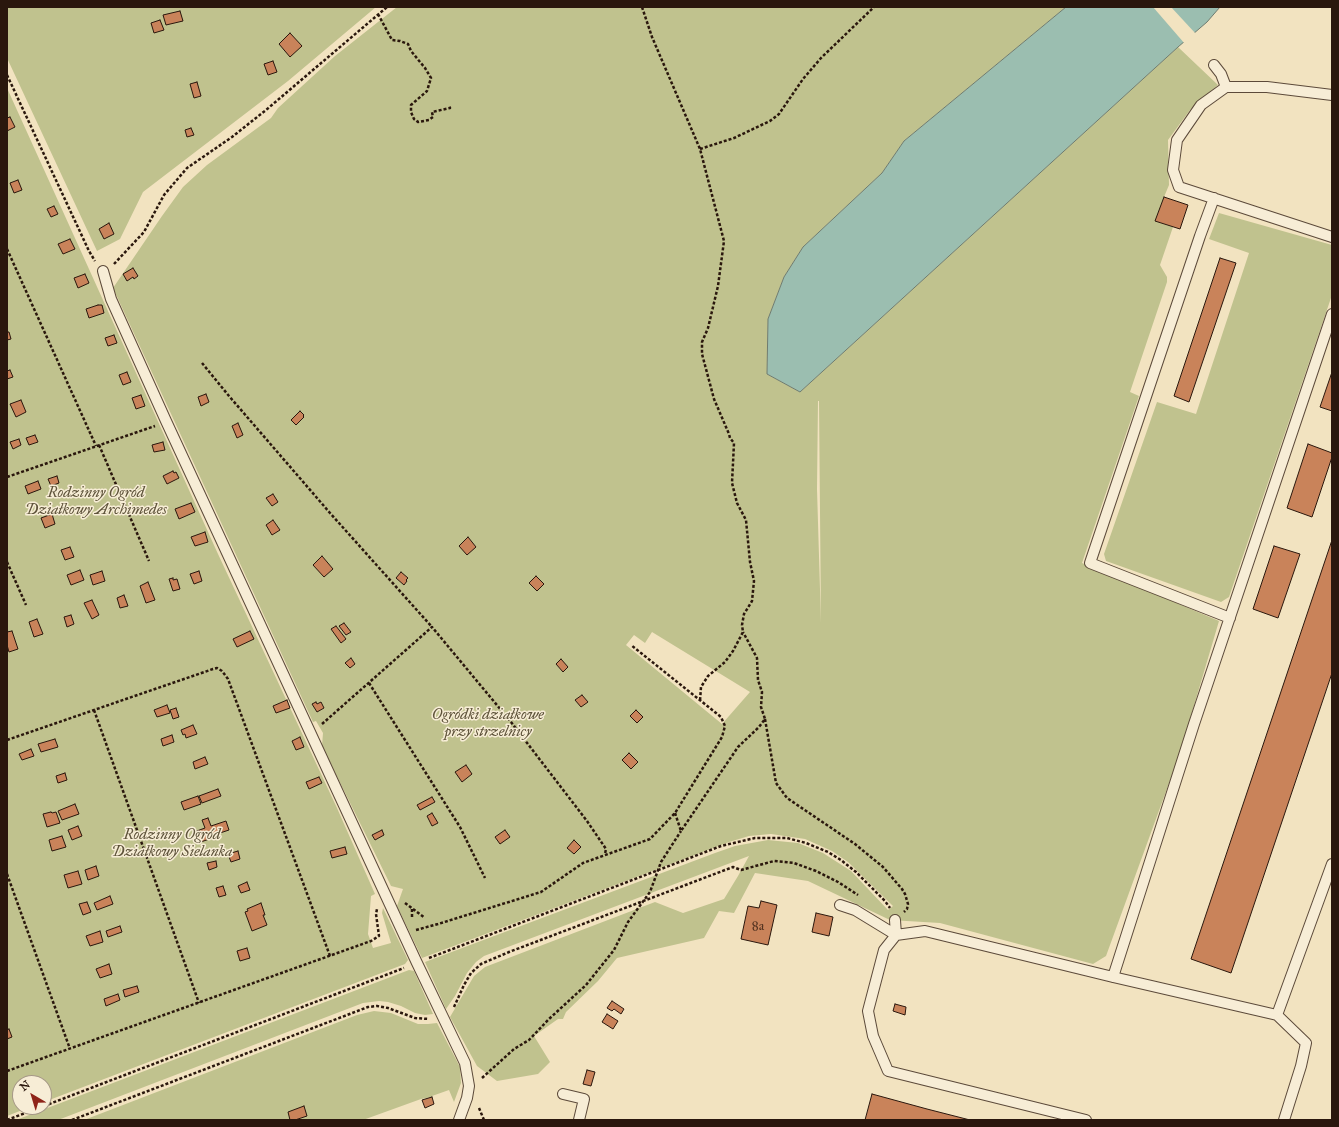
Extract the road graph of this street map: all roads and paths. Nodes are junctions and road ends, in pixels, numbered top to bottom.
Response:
1 (387, 7) edge
2 (642, 7) edge
3 (874, 7) edge
4 (378, 14) junction
5 (1214, 65) dead end
6 (7, 75) edge
7 (1226, 87) junction
8 (1332, 95) edge
9 (449, 105) dead end
10 (700, 149) junction
11 (1214, 198) junction
12 (1332, 237) edge
13 (7, 249) edge
14 (103, 271) junction
15 (1332, 314) edge
16 (202, 363) dead end
17 (159, 424) dead end
18 (97, 446) junction
19 (7, 478) edge
20 (149, 561) dead end
21 (7, 562) edge
22 (26, 605) dead end
23 (1230, 618) junction
24 (432, 627) junction
25 (743, 632) junction
26 (631, 645) dead end
27 (369, 683) junction
28 (700, 701) junction
29 (94, 710) junction
30 (765, 719) junction
31 (320, 726) dead end
32 (7, 740) edge
33 (675, 813) junction
34 (681, 831) junction
35 (605, 855) junction
36 (1332, 864) edge
37 (657, 871) junction
38 (7, 874) edge
39 (485, 878) dead end
40 (861, 897) dead end
41 (387, 898) junction
42 (643, 901) junction
43 (840, 905) dead end
44 (412, 909) dead end
45 (896, 915) junction
46 (413, 922) dead end
47 (414, 929) dead end
48 (896, 935) junction
49 (330, 956) junction
50 (417, 963) junction
51 (1113, 977) junction
52 (199, 1002) junction
53 (1277, 1015) junction
54 (442, 1017) junction
55 (70, 1049) junction
56 (7, 1071) edge
57 (469, 1086) junction
58 (563, 1094) dead end
59 (52, 1103) edge
60 (20, 1115) edge
61 (7, 1120) edge
62 (72, 1120) edge
63 (459, 1120) edge
64 (579, 1120) edge
65 (1086, 1120) edge
66 (1284, 1120) edge

1 - 4 path
2 - 10 path
3 - 10 path
4 - 9 path
4 - 14 path
5 - 7 lane
6 - 14 path
7 - 8 lane
7 - 11 lane
10 - 25 path
11 - 12 lane
11 - 23 lane
13 - 18 path
14 - 41 lane
15 - 23 lane
16 - 24 path
17 - 18 path
18 - 19 path
18 - 20 path
21 - 22 path
23 - 51 lane
24 - 27 path
24 - 35 path
25 - 28 path
25 - 30 path
26 - 28 path
27 - 31 path
27 - 39 path
28 - 33 path
29 - 32 path
29 - 49 path
29 - 52 path
30 - 34 path
30 - 45 path
33 - 34 path
33 - 35 path
34 - 37 path
35 - 47 path
36 - 53 lane
37 - 42 path
37 - 45 path
37 - 50 path
38 - 55 path
40 - 42 path
41 - 49 path
41 - 50 lane
42 - 54 path
42 - 57 path
43 - 48 lane
44 - 46 path
45 - 48 lane
48 - 51 lane
48 - 65 lane
49 - 52 path
50 - 54 lane
50 - 59 path
51 - 53 lane
52 - 55 path
53 - 66 lane
54 - 57 lane
54 - 62 path
55 - 56 path
57 - 63 lane
58 - 64 lane
60 - 61 path

